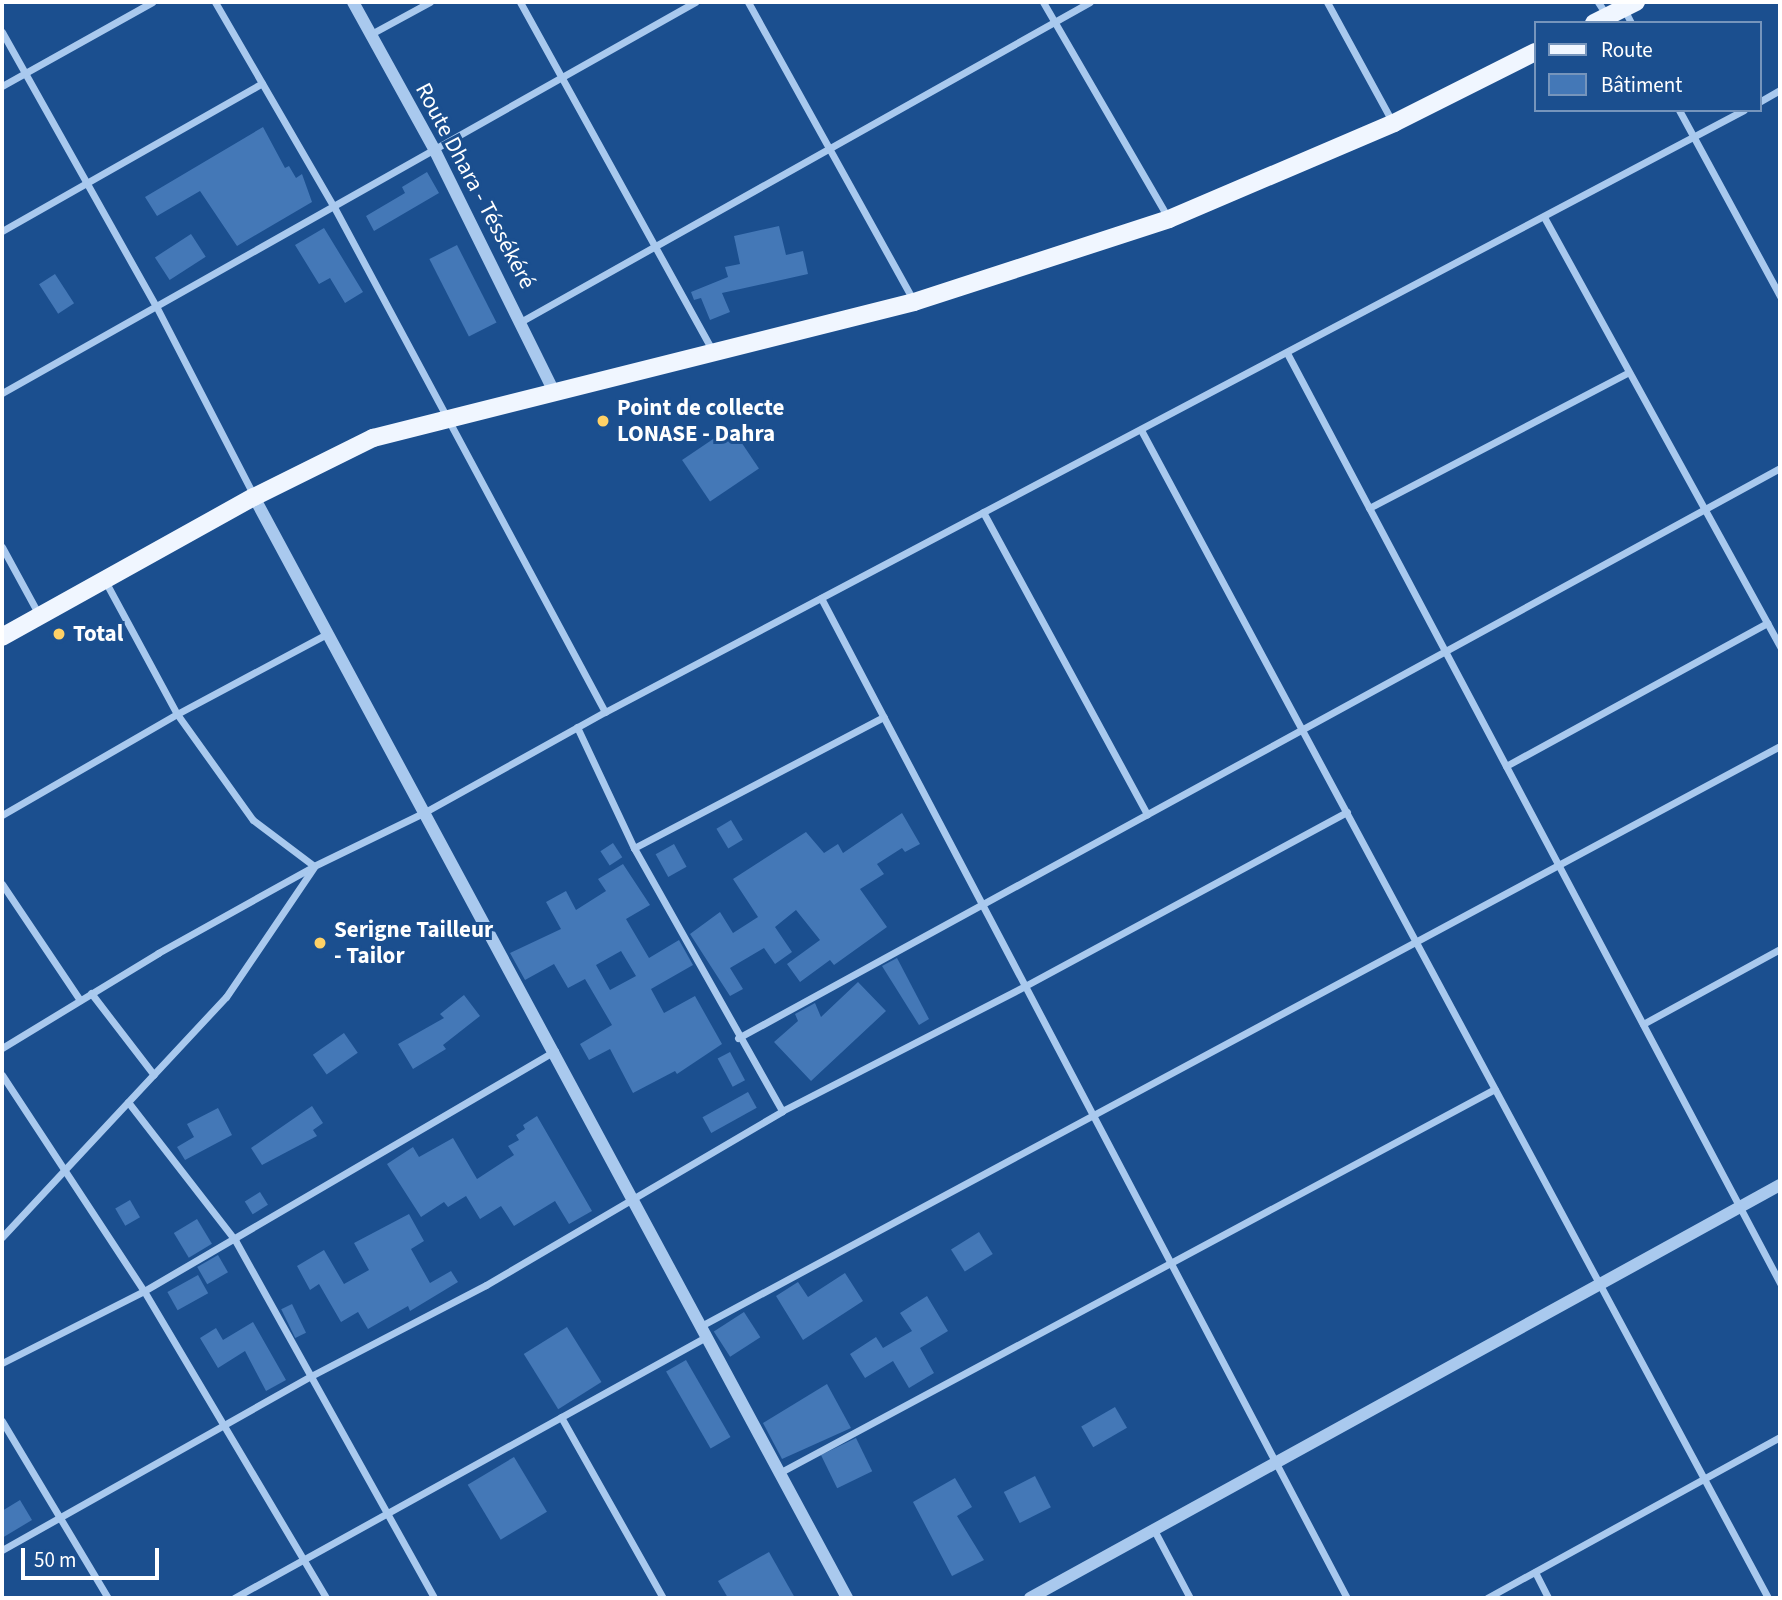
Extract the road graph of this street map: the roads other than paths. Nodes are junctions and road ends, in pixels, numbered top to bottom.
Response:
1 (152, 2) edge
2 (215, 2) edge
3 (353, 2) edge
4 (430, 2) edge
5 (520, 2) edge
6 (695, 2) edge
7 (748, 2) edge
8 (1043, 2) edge
9 (1090, 2) edge
10 (1326, 2) edge
11 (1055, 22) junction
12 (2, 32) edge
13 (371, 34) junction
14 (1534, 53) edge
15 (25, 73) junction
16 (562, 76) junction
17 (262, 83) junction
18 (2, 86) edge
19 (1780, 90) edge
20 (1761, 101) edge
21 (1680, 112) edge
22 (1740, 112) edge
23 (1394, 123) junction
24 (1694, 138) junction
25 (434, 149) junction
26 (829, 149) junction
27 (85, 184) junction
28 (334, 207) junction
29 (1544, 217) junction
30 (1168, 219) junction
31 (2, 231) edge
32 (655, 247) junction
33 (1780, 296) edge
34 (914, 302) junction
35 (156, 306) junction
36 (522, 321) junction
37 (1287, 353) junction
38 (715, 354) junction
39 (1629, 372) junction
40 (554, 392) junction
41 (2, 393) edge
42 (447, 417) junction
43 (1141, 430) junction
44 (1780, 468) edge
45 (254, 497) junction
46 (1369, 508) junction
47 (1705, 509) junction
48 (983, 512) junction
49 (2, 547) edge
50 (104, 579) junction
51 (821, 598) junction
52 (39, 616) junction
53 (1767, 623) junction
54 (327, 634) junction
55 (2, 637) edge
56 (1780, 647) edge
57 (1446, 651) junction
58 (605, 712) junction
59 (177, 713) junction
60 (884, 717) junction
61 (578, 727) junction
62 (1302, 730) junction
63 (1780, 746) edge
64 (1506, 766) junction
65 (425, 812) junction
66 (1347, 813) junction
67 (1147, 814) junction
68 (2, 815) edge
69 (634, 848) junction
70 (314, 866) junction
71 (1559, 866) junction
72 (2, 884) edge
73 (983, 904) junction
74 (1417, 944) junction
75 (1780, 949) edge
76 (1026, 986) junction
77 (91, 993) junction
78 (80, 1000) junction
79 (1643, 1024) junction
80 (738, 1038) junction
81 (2, 1048) edge
82 (555, 1051) junction
83 (2, 1075) edge
84 (154, 1075) junction
85 (1494, 1089) junction
86 (128, 1102) junction
87 (782, 1111) junction
88 (1094, 1116) junction
89 (64, 1170) junction
90 (1780, 1185) edge
91 (630, 1201) junction
92 (1740, 1207) junction
93 (2, 1237) edge
94 (235, 1240) junction
95 (1170, 1262) junction
96 (1780, 1283) edge
97 (1600, 1285) junction
98 (144, 1291) junction
99 (701, 1333) junction
100 (2, 1363) edge
101 (311, 1376) junction
102 (561, 1417) junction
103 (2, 1421) edge
104 (224, 1427) junction
105 (1780, 1437) edge
106 (1276, 1463) junction
107 (779, 1474) junction
108 (1704, 1479) junction
109 (387, 1514) junction
110 (62, 1517) junction
111 (1154, 1530) junction
112 (2, 1550) edge
113 (304, 1559) junction
114 (1535, 1572) junction
115 (108, 1598) edge
116 (234, 1598) edge
117 (326, 1598) edge
118 (434, 1598) edge
119 (663, 1598) edge
120 (848, 1598) edge
121 (1030, 1598) edge
122 (1190, 1598) edge
123 (1347, 1598) edge
124 (1487, 1598) edge
125 (1548, 1598) edge
126 (1768, 1598) edge

1 - 15 street
2 - 17 street
3 - 13 street, Route Dhara - Téssékéré
4 - 13 street
5 - 16 street
6 - 16 street
7 - 26 street
8 - 11 street
9 - 11 street
10 - 23 street
11 - 26 street
11 - 30 street
12 - 15 street
13 - 25 street, Route Dhara - Téssékéré
14 - 23 main road
15 - 18 street
15 - 27 street
16 - 25 street
16 - 32 street
17 - 27 street
17 - 28 street
19 - 20 street
21 - 24 street
22 - 24 street
23 - 30 main road
24 - 29 street
24 - 33 street
25 - 28 street
25 - 36 street, Route Dhara - Téssékéré
26 - 32 street
26 - 34 street
27 - 31 street
27 - 35 street
28 - 35 street
28 - 42 street
29 - 37 street
29 - 39 street
30 - 34 main road
32 - 36 street
32 - 38 street
34 - 38 main road
35 - 41 street
35 - 45 street
36 - 40 street, Route Dhara - Téssékéré
37 - 43 street
37 - 46 street
38 - 40 main road
39 - 46 street
39 - 47 street
40 - 42 main road
42 - 45 main road
42 - 58 street
43 - 48 street
43 - 62 street
44 - 47 street
45 - 50 main road
45 - 54 street
46 - 57 street
47 - 53 street
47 - 57 street
48 - 51 street
48 - 67 street
49 - 52 street
50 - 52 main road
50 - 59 street
51 - 58 street
51 - 60 street
52 - 55 main road
53 - 56 street
53 - 64 street
54 - 59 street
54 - 65 street
57 - 62 street
57 - 64 street
58 - 61 street
59 - 68 street
59 - 70 street
60 - 69 street
60 - 73 street
61 - 65 street
61 - 69 street
62 - 66 street
62 - 67 street
63 - 71 street
64 - 71 street
65 - 70 street
65 - 82 street
66 - 74 street
66 - 76 street
67 - 73 street
69 - 80 street
70 - 77 street
70 - 84 street
71 - 74 street
71 - 79 street
72 - 78 street
73 - 76 street
73 - 80 street
74 - 85 street
74 - 88 street
75 - 79 street
76 - 87 street
76 - 88 street
77 - 78 street
77 - 84 street
78 - 81 street
79 - 92 street
80 - 87 street
82 - 91 street
82 - 94 street
83 - 89 street
84 - 86 street
85 - 95 street
85 - 97 street
86 - 89 street
86 - 94 street
87 - 91 street
88 - 95 street
88 - 99 street
89 - 93 street
89 - 98 street
90 - 92 street
91 - 99 street
91 - 101 street
92 - 96 street
92 - 97 street
94 - 98 street
94 - 101 street
95 - 106 street
95 - 107 street
97 - 106 street
97 - 108 street
98 - 100 street
98 - 104 street
99 - 102 street
99 - 107 street
101 - 104 street
101 - 109 street
102 - 109 street
102 - 119 street
103 - 110 street
104 - 110 street
104 - 113 street
105 - 108 street
106 - 111 street
106 - 123 street
107 - 120 street
108 - 114 street
108 - 126 street
109 - 113 street
109 - 118 street
110 - 112 street
110 - 115 street
111 - 121 street
111 - 122 street
113 - 116 street
113 - 117 street
114 - 124 street
114 - 125 street

